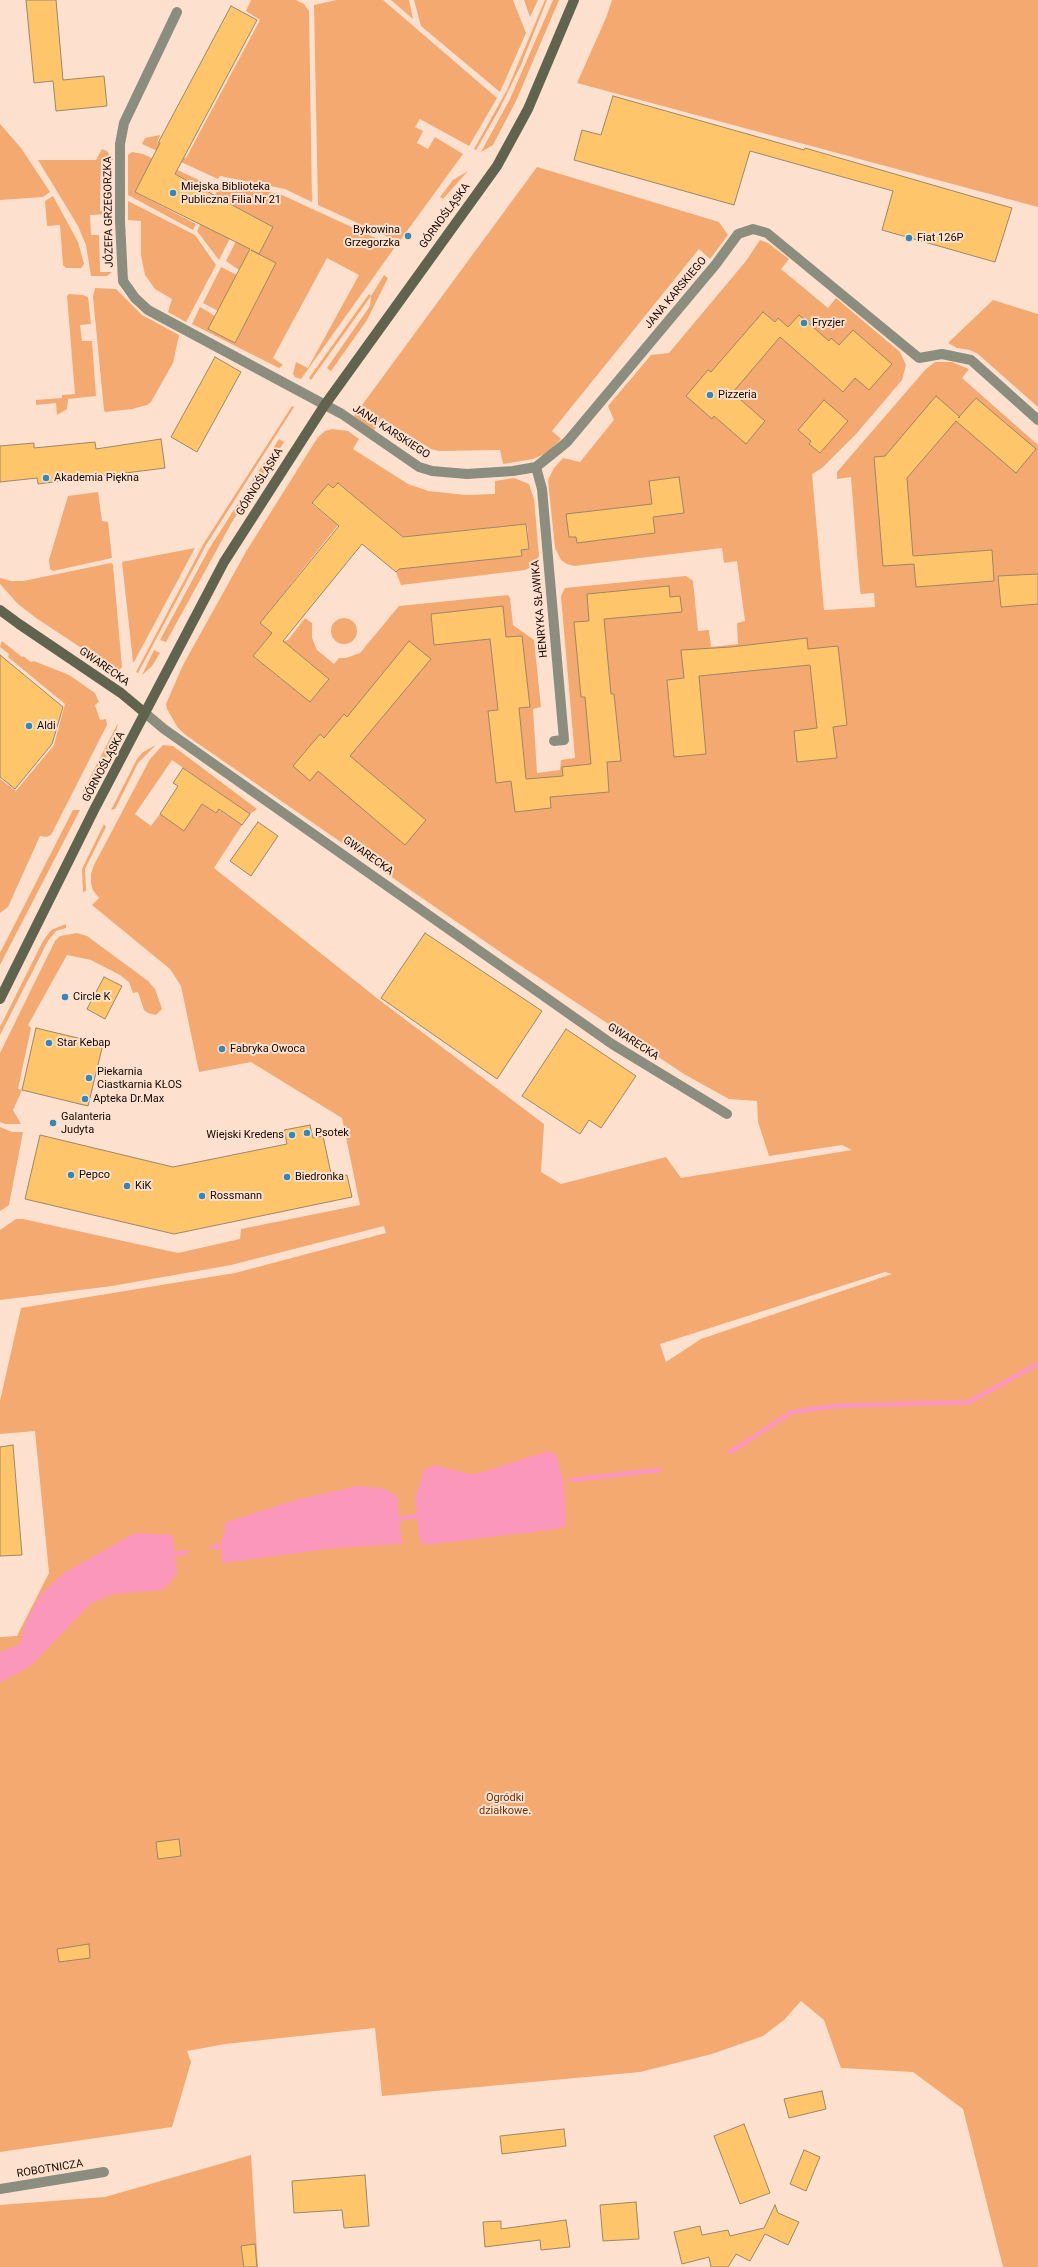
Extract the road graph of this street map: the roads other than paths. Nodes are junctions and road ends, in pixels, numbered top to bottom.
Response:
1 (574, 0) edge
2 (177, 12) dead end
3 (324, 406) junction
4 (1038, 420) edge
5 (536, 467) junction
6 (0, 610) edge
7 (145, 713) junction
8 (554, 741) dead end
9 (0, 999) edge
10 (727, 1114) dead end
11 (104, 2172) dead end
12 (0, 2189) edge

1 - 3 street, GÓRNOŚLĄSKA
2 - 3 street, JÓZEFA GRZEGORZKA
3 - 5 street, JANA KARSKIEGO
3 - 7 street, GÓRNOŚLĄSKA
4 - 5 street, JANA KARSKIEGO
5 - 8 street, HENRYKA SŁAWIKA
6 - 7 street, GWARECKA
7 - 9 street, GÓRNOŚLĄSKA
7 - 10 street, GWARECKA
11 - 12 street, ROBOTNICZA

